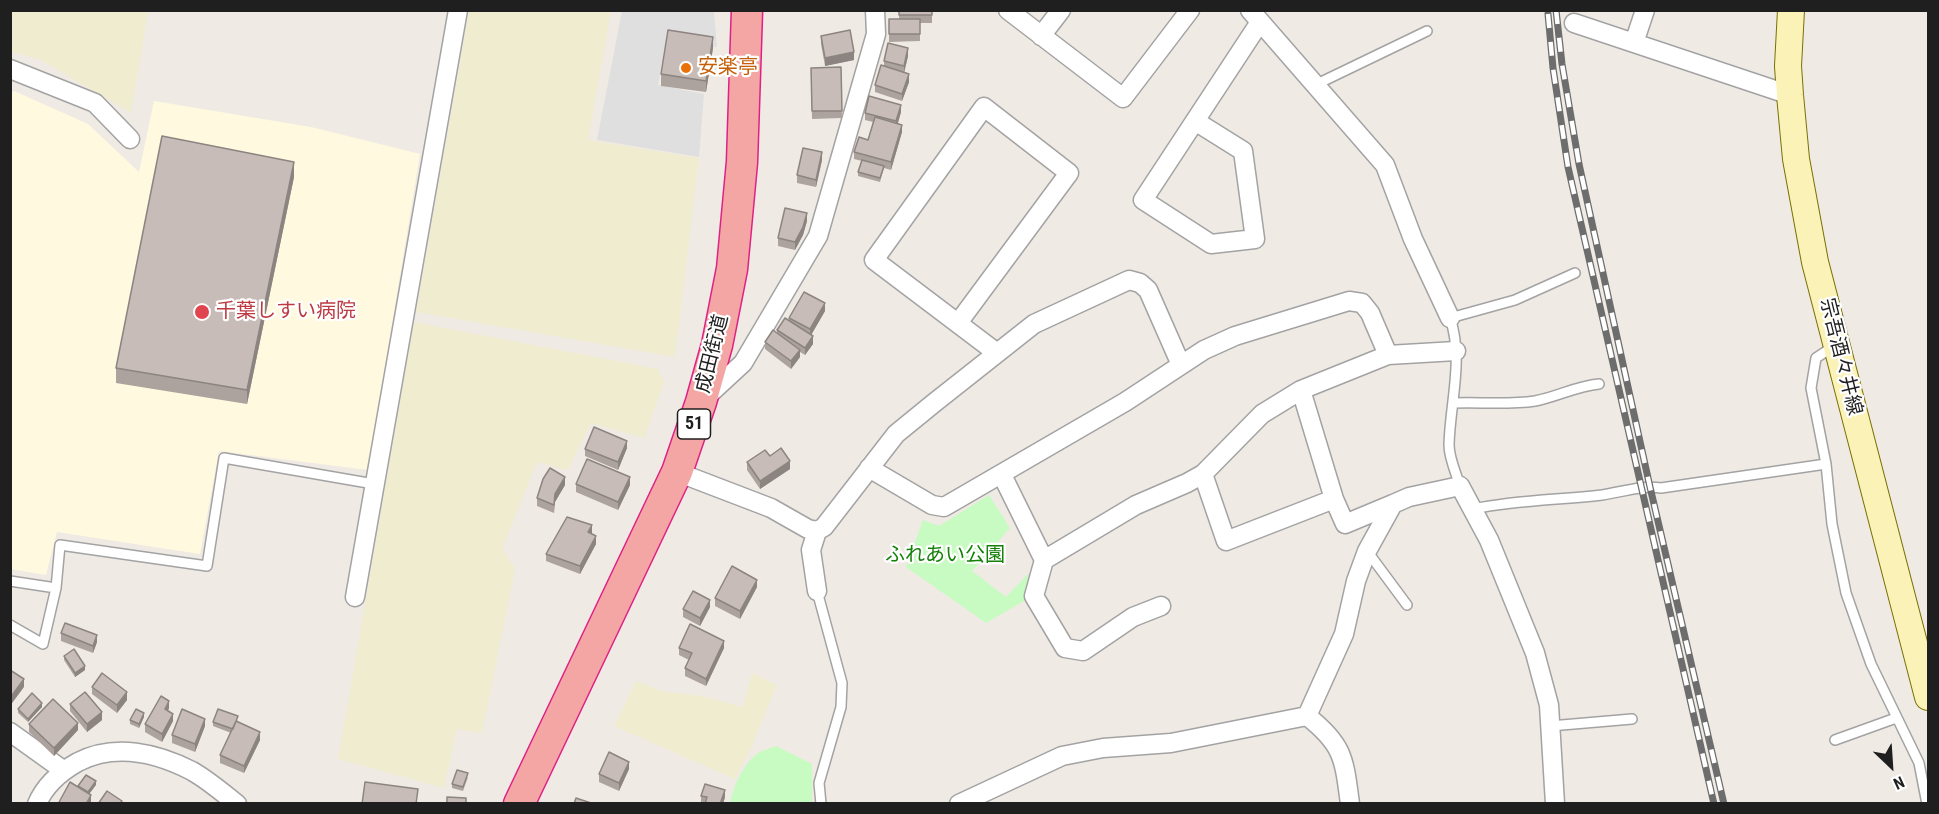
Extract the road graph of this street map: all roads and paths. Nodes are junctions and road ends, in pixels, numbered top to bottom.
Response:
1 (458, 10) edge
2 (747, 10) edge
3 (875, 10) edge
4 (1008, 10) edge
5 (1061, 10) edge
6 (1190, 10) edge
7 (1645, 10) edge
8 (1791, 10) edge
9 (1255, 16) edge
10 (1574, 23) dead end
11 (1427, 31) dead end
12 (1041, 36) junction
13 (1634, 43) junction
14 (10, 69) edge
15 (1315, 85) junction
16 (1790, 94) junction
17 (1195, 121) junction
18 (130, 140) dead end
19 (1575, 273) dead end
20 (1450, 318) junction
21 (958, 323) junction
22 (1837, 344) junction
23 (1456, 351) junction
24 (997, 353) junction
25 (1388, 355) junction
26 (1181, 365) junction
27 (1599, 384) dead end
28 (1301, 390) junction
29 (701, 402) junction
30 (1454, 403) junction
31 (1826, 464) junction
32 (869, 468) junction
33 (678, 472) junction
34 (1203, 474) junction
35 (1002, 475) junction
36 (374, 484) junction
37 (1460, 486) junction
38 (1334, 499) junction
39 (1393, 504) junction
40 (1473, 509) junction
41 (817, 531) junction
42 (1367, 551) junction
43 (1044, 560) junction
44 (10, 580) edge
45 (56, 588) junction
46 (817, 591) joint
47 (355, 597) dead end
48 (1407, 605) dead end
49 (1161, 606) dead end
50 (10, 625) edge
51 (1929, 697) edge
52 (1307, 716) junction
53 (1632, 718) dead end
54 (1896, 718) junction
55 (1550, 726) junction
56 (10, 732) edge
57 (1835, 740) dead end
58 (63, 770) junction
59 (37, 804) edge
60 (237, 804) edge
61 (519, 804) edge
62 (821, 804) edge
63 (959, 804) edge
64 (1350, 804) edge
65 (1555, 804) edge
66 (1927, 804) edge

1 - 36 street
2 - 29 highway, 成田街道 / 51
3 - 29 street
4 - 12 street
5 - 12 street
6 - 12 street
7 - 13 street
8 - 16 main road, 宗吾酒々井線
9 - 15 street
9 - 17 street
10 - 13 street
11 - 15 lane
13 - 16 street
14 - 18 street
15 - 20 street
16 - 22 main road, 宗吾酒々井線
17 - 17 street
19 - 20 lane
20 - 23 lane
21 - 21 street
21 - 24 street
22 - 31 lane
22 - 51 main road, 宗吾酒々井線
23 - 25 street
23 - 30 lane
24 - 26 street
24 - 32 street
25 - 26 street
25 - 28 street
26 - 35 street
27 - 30 lane
28 - 34 street
28 - 38 street
29 - 33 highway, 成田街道 / 51
30 - 37 lane
31 - 40 lane
31 - 54 lane
32 - 35 street
32 - 41 street
33 - 41 street
33 - 61 highway, 成田街道 / 51
34 - 38 street
34 - 43 street
35 - 43 street
36 - 45 lane
36 - 47 street
37 - 39 street
37 - 40 street
38 - 39 street
39 - 42 street
40 - 55 street
41 - 46 street
42 - 48 lane
42 - 52 street
43 - 49 street
44 - 45 lane
45 - 50 lane
46 - 62 lane
52 - 63 street
52 - 64 street
53 - 55 lane
54 - 57 lane
54 - 66 lane
55 - 65 street
56 - 58 street
58 - 59 street
58 - 60 street

